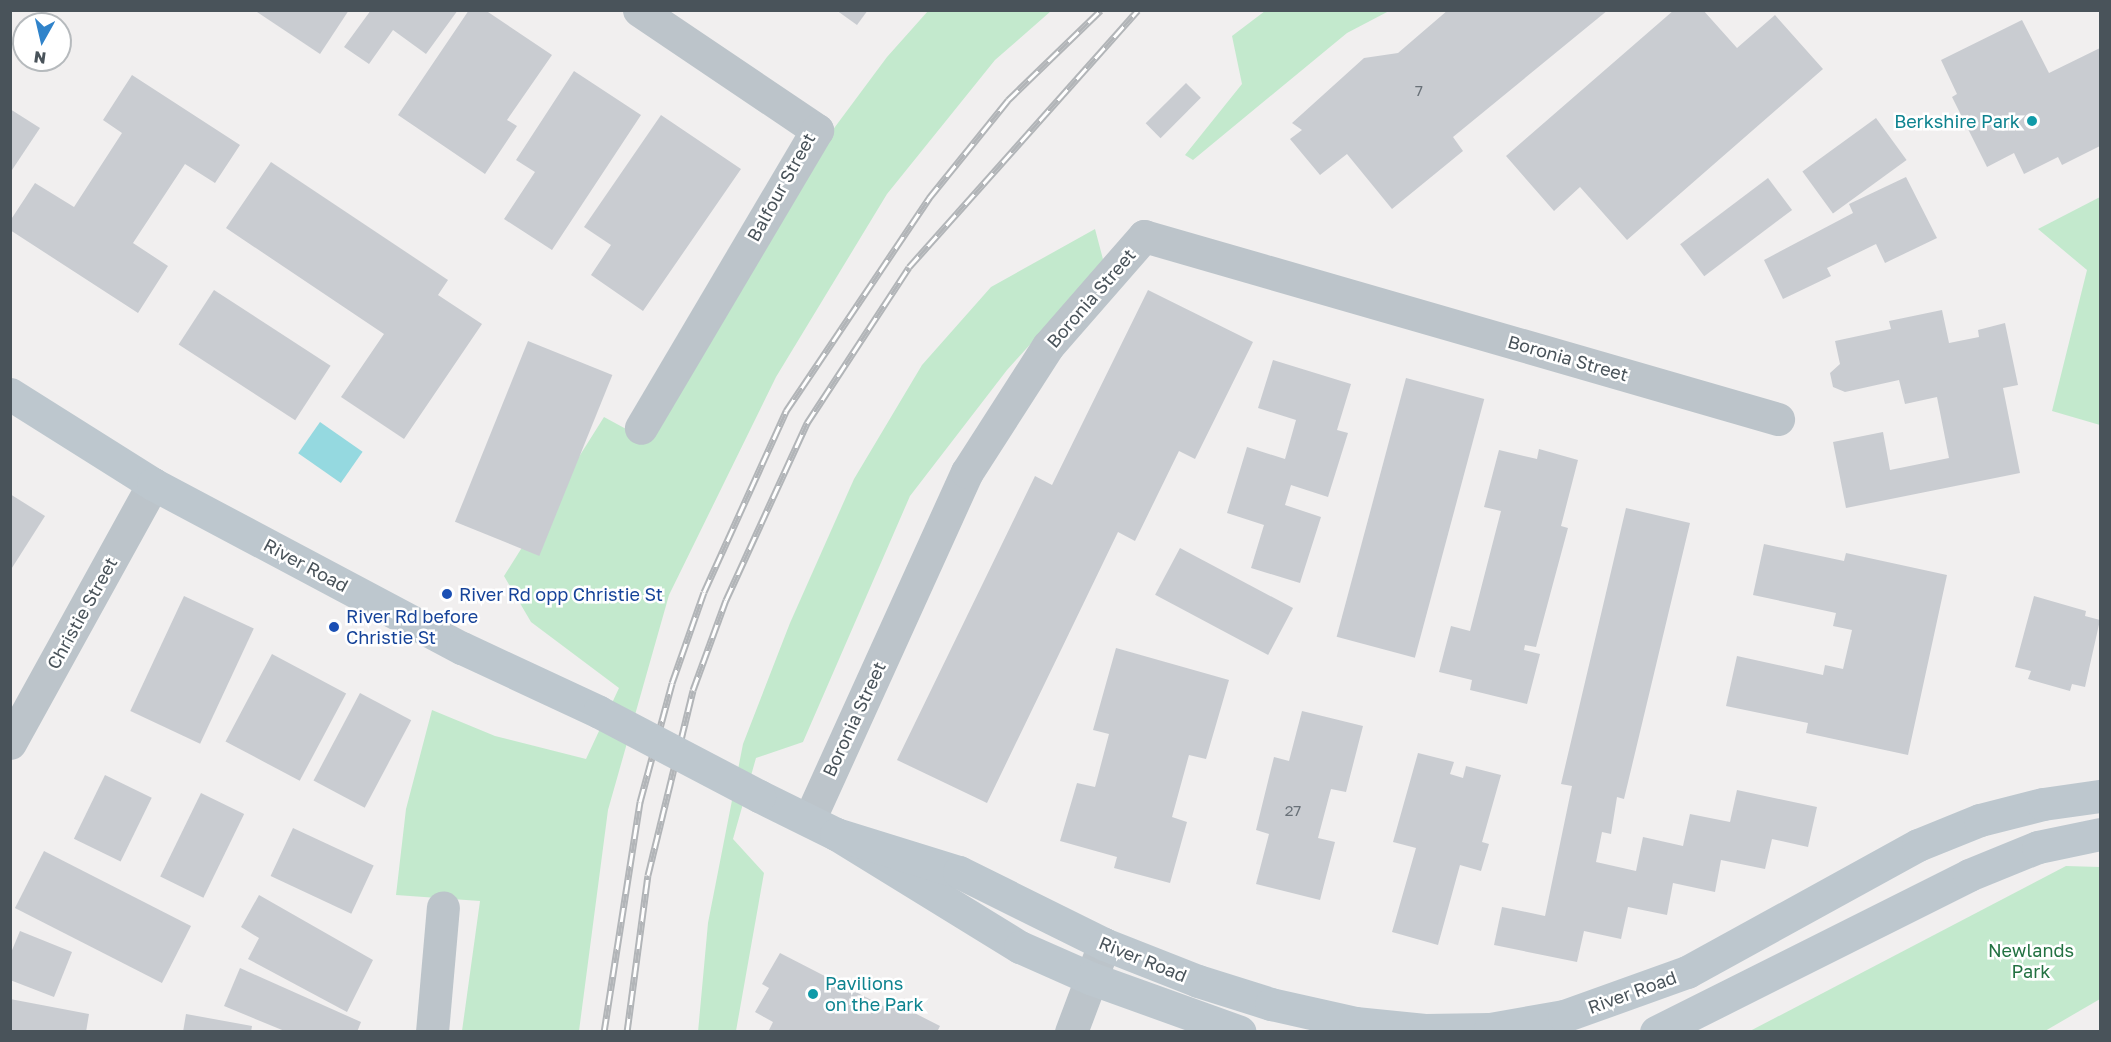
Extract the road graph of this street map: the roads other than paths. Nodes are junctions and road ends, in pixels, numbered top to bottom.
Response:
1 (639, 10) edge
2 (10, 394) edge
3 (1778, 419) dead end
4 (641, 428) dead end
5 (153, 484) junction
6 (10, 743) edge
7 (2100, 796) edge
8 (822, 827) junction
9 (2100, 834) edge
10 (443, 907) dead end
11 (1104, 944) junction
12 (1090, 978) junction
13 (432, 1032) edge
14 (1071, 1032) edge
15 (1240, 1032) edge
16 (1656, 1032) edge

1 - 4 street, Balfour Street
2 - 5 main road, River Road
3 - 8 street, Boronia Street
5 - 6 street, Christie Street
5 - 8 main road, River Road, bridge
7 - 11 main road, River Road
8 - 11 main road, River Road
8 - 12 main road, River Road
9 - 16 main road
10 - 13 street
11 - 12 street
12 - 14 street
12 - 15 main road, River Road

